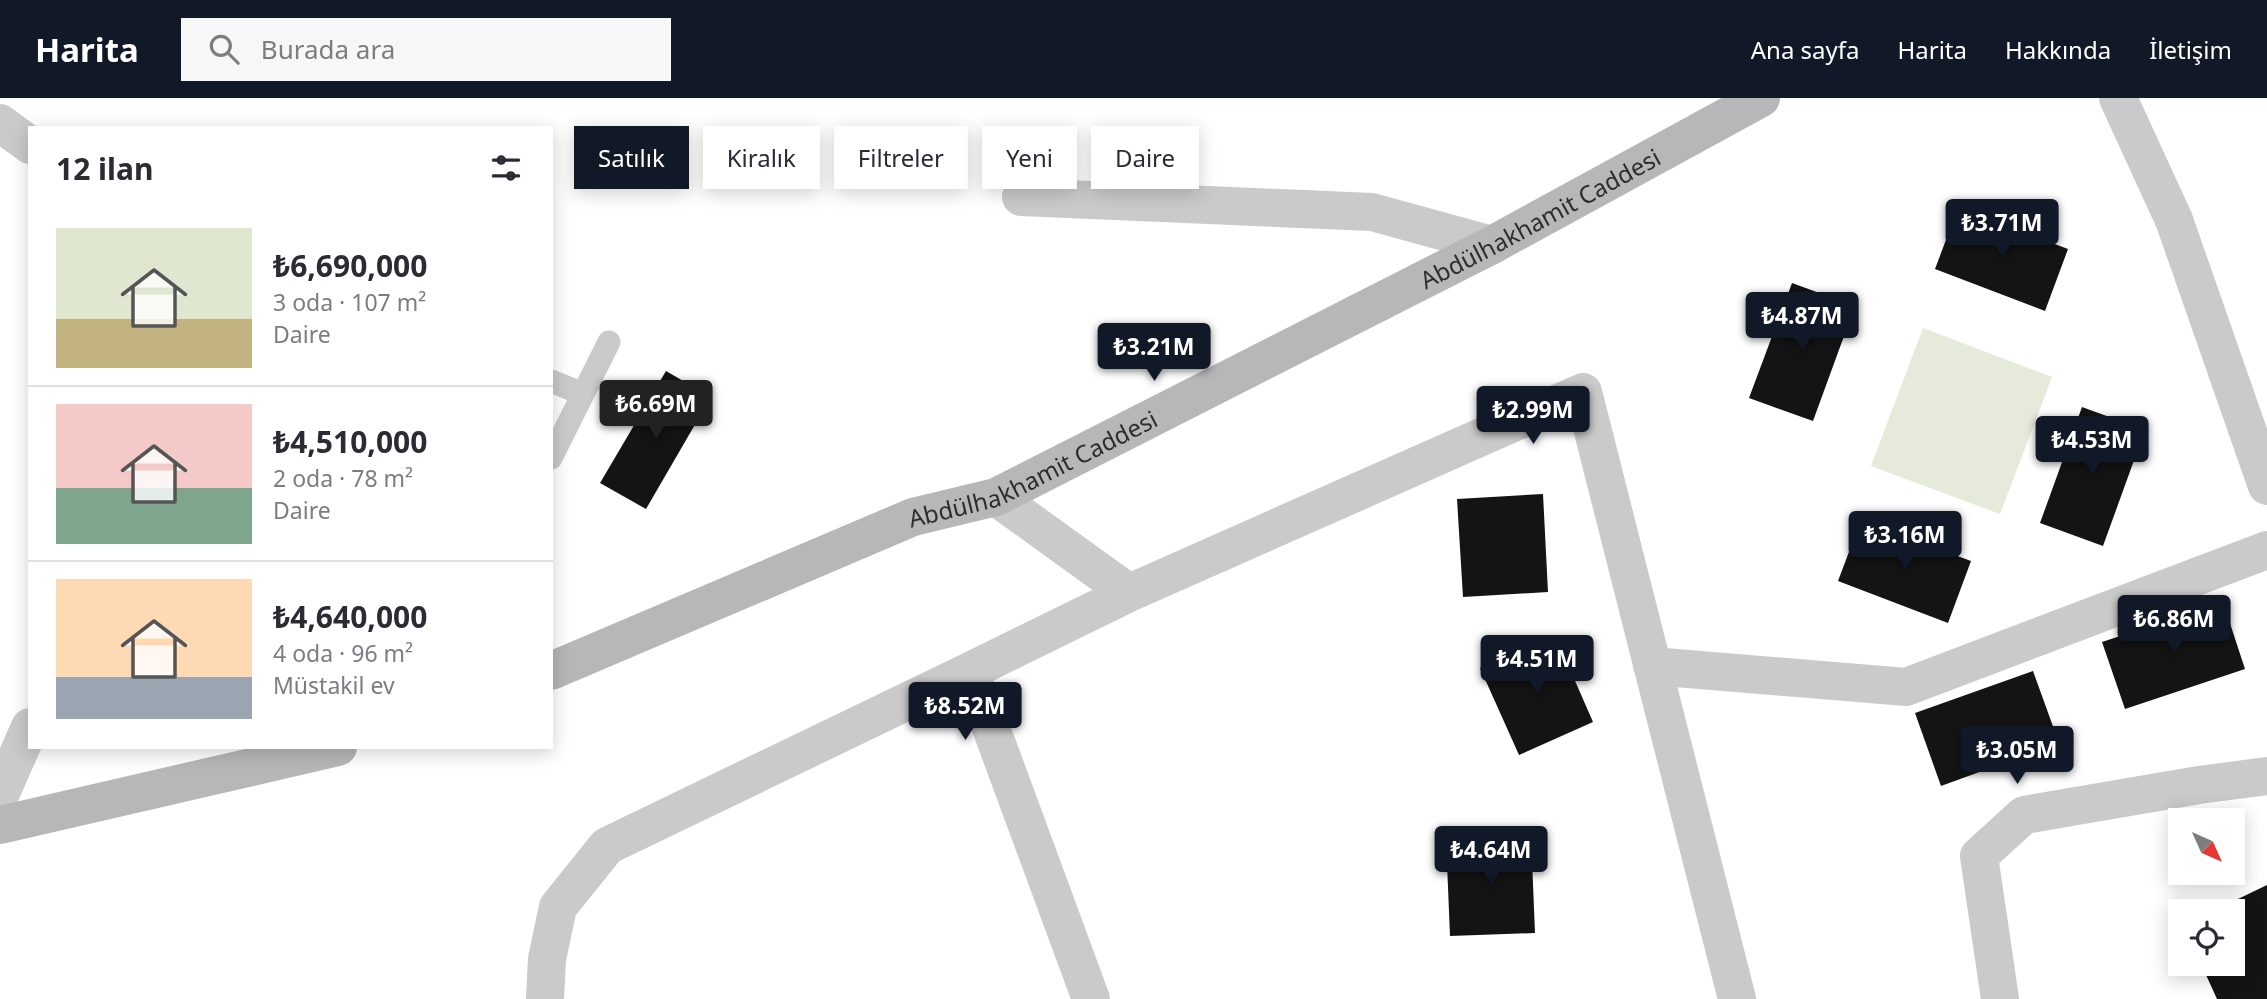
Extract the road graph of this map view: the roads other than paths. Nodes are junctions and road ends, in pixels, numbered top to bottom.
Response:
1 (1761, 98) edge
2 (2118, 98) edge
3 (0, 123) edge
4 (28, 144) edge
5 (1021, 197) dead end
6 (1492, 245) junction
7 (609, 342) dead end
8 (553, 382) edge
9 (583, 394) junction
10 (553, 454) edge
11 (2267, 486) edge
12 (996, 497) junction
13 (2267, 550) edge
14 (1129, 593) junction
15 (1652, 666) junction
16 (553, 670) edge
17 (970, 671) junction
18 (28, 732) edge
19 (329, 749) edge
20 (2267, 776) edge
21 (0, 795) edge
22 (0, 825) edge
23 (545, 999) edge
24 (1091, 999) edge
25 (1737, 999) edge
26 (2000, 999) edge

1 - 6 main road, Abdülhakhamit Caddesi
2 - 11 street
3 - 4 street
5 - 6 street
6 - 12 main road, Abdülhakhamit Caddesi
7 - 9 lane
8 - 9 lane
9 - 10 lane
12 - 14 street
12 - 16 main road, Abdülhakhamit Caddesi
13 - 15 street
14 - 15 street
14 - 17 street
15 - 25 street
17 - 23 street
17 - 24 street
18 - 21 street
19 - 22 main road
20 - 26 street

